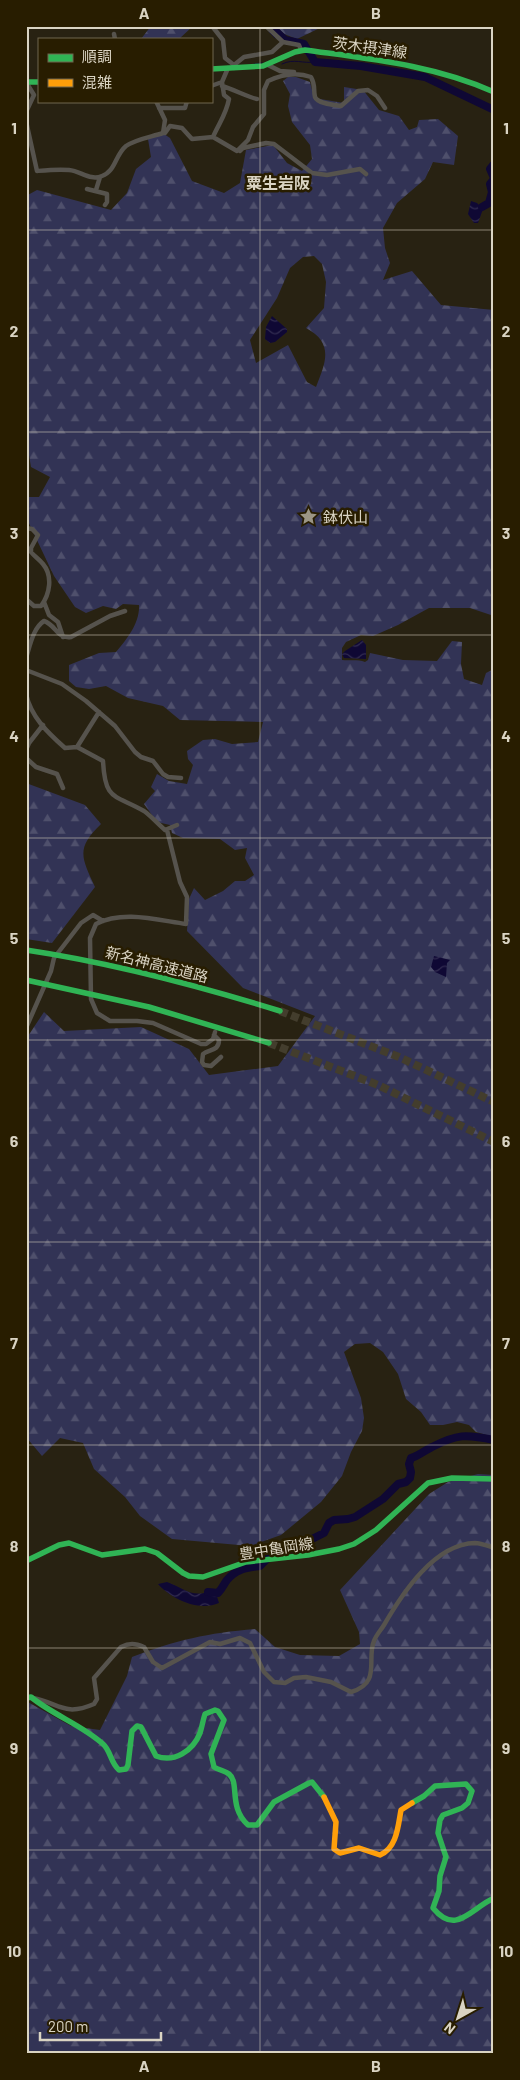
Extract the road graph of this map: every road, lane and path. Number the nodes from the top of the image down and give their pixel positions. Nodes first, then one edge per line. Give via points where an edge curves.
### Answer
1 (212, 26) edge
2 (266, 26) edge
3 (283, 42) junction
4 (306, 51) junction
5 (268, 65) junction
6 (234, 66) junction
7 (212, 69) edge
8 (295, 74) junction
9 (26, 82) edge
10 (222, 84) junction
11 (212, 86) edge
12 (494, 92) edge
13 (257, 99) dead end
14 (156, 102) edge
15 (186, 102) edge
16 (159, 108) junction
17 (385, 108) dead end
18 (26, 112) edge
19 (26, 121) edge
20 (163, 134) junction
21 (213, 137) junction
22 (236, 151) junction
23 (366, 174) dead end
24 (100, 177) junction
25 (87, 189) dead end
26 (96, 190) junction
27 (105, 204) dead end
28 (26, 528) edge
29 (26, 599) edge
30 (44, 602) junction
31 (125, 611) dead end
32 (63, 637) junction
33 (26, 658) edge
34 (26, 670) edge
35 (26, 694) edge
36 (99, 712) junction
37 (43, 725) junction
38 (77, 747) junction
39 (26, 750) edge
40 (26, 758) edge
41 (181, 778) dead end
42 (63, 788) dead end
43 (177, 825) dead end
44 (167, 830) junction
45 (103, 920) junction
46 (26, 950) edge
47 (26, 980) edge
48 (280, 1011) tunnel mouth
49 (26, 1028) edge
50 (269, 1043) tunnel mouth
51 (221, 1057) dead end
52 (494, 1479) edge
53 (494, 1548) edge
54 (26, 1562) edge
55 (29, 1697) edge
56 (494, 1898) edge

1 - 6 street via 223,40 226,58
2 - 3 street
3 - 4 street
3 - 6 street via 272,52 244,57
4 - 5 main road, 茨木摂津線 via 288,53
4 - 12 main road, 茨木摂津線 via 423,68
5 - 6 main road, 茨木摂津線
5 - 8 street via 280,72
6 - 7 main road, 茨木摂津線
6 - 10 street
8 - 17 street via 311,77 317,100 341,106 358,91 368,90
8 - 22 street via 268,81 264,90 264,114 253,127 248,140
9 - 18 street via 34,94
10 - 11 street
10 - 13 street
10 - 21 street via 224,95 229,99 227,113
14 - 16 street
15 - 16 street via 185,108
16 - 20 street via 165,120
19 - 24 street via 37,171 71,170 93,178
20 - 21 street via 170,126 182,128 192,139
20 - 24 street via 126,146 112,170
21 - 22 street
22 - 23 street via 274,144 312,172 328,174 360,169
24 - 26 street
25 - 26 street
26 - 27 street via 107,194
28 - 30 street via 38,535 31,552 44,565 50,585
29 - 30 street via 37,607
30 - 32 street via 50,615 58,622
31 - 32 street via 71,637
32 - 33 street via 48,622 42,623 31,641
34 - 36 street via 62,684
35 - 37 street via 31,711
36 - 38 street
36 - 41 street via 141,757 153,761 168,777
37 - 38 street via 46,732 65,748
37 - 39 street
38 - 44 street via 103,761 104,780 109,791 144,811
40 - 42 street via 36,767 57,774
43 - 44 street
44 - 45 street via 187,897 186,924 130,917
45 - 49 street via 89,916 54,958
45 - 51 street via 96,924 90,938 91,998 97,1013 110,1021 153,1023 200,1044 211,1042 214,1033 219,1045 203,1054 202,1062 211,1066
46 - 48 main road, 新名神高速道路 via 119,967
47 - 50 main road via 173,1012
52 - 54 main road, 豊中亀岡線 via 451,1478 428,1483 376,1529 352,1544 301,1558 246,1562 210,1577 184,1574 153,1550 138,1549 105,1556 74,1542
53 - 55 street via 475,1543 462,1545 422,1570 404,1592 373,1642 373,1667 365,1685 358,1690 351,1692 331,1682 306,1678 274,1682 264,1672 250,1643 240,1638 220,1644 210,1642 162,1668 153,1662 144,1647 126,1644 94,1678 97,1700 94,1704 73,1710 62,1709
55 - 56 main road via 105,1745 112,1764 119,1770 128,1765 132,1731 137,1726 156,1756 174,1759 180,1757 200,1733 205,1714 218,1711 224,1720 211,1758 214,1767 232,1778 240,1819 248,1825 258,1824 278,1798 312,1782 334,1816 336,1828 332,1842 340,1853 359,1848 380,1855 385,1853 394,1843 401,1810 405,1806 419,1800 435,1786 466,1784 472,1791 468,1802 462,1808 444,1814 440,1820 438,1833 446,1857 434,1908 442,1917 456,1921

